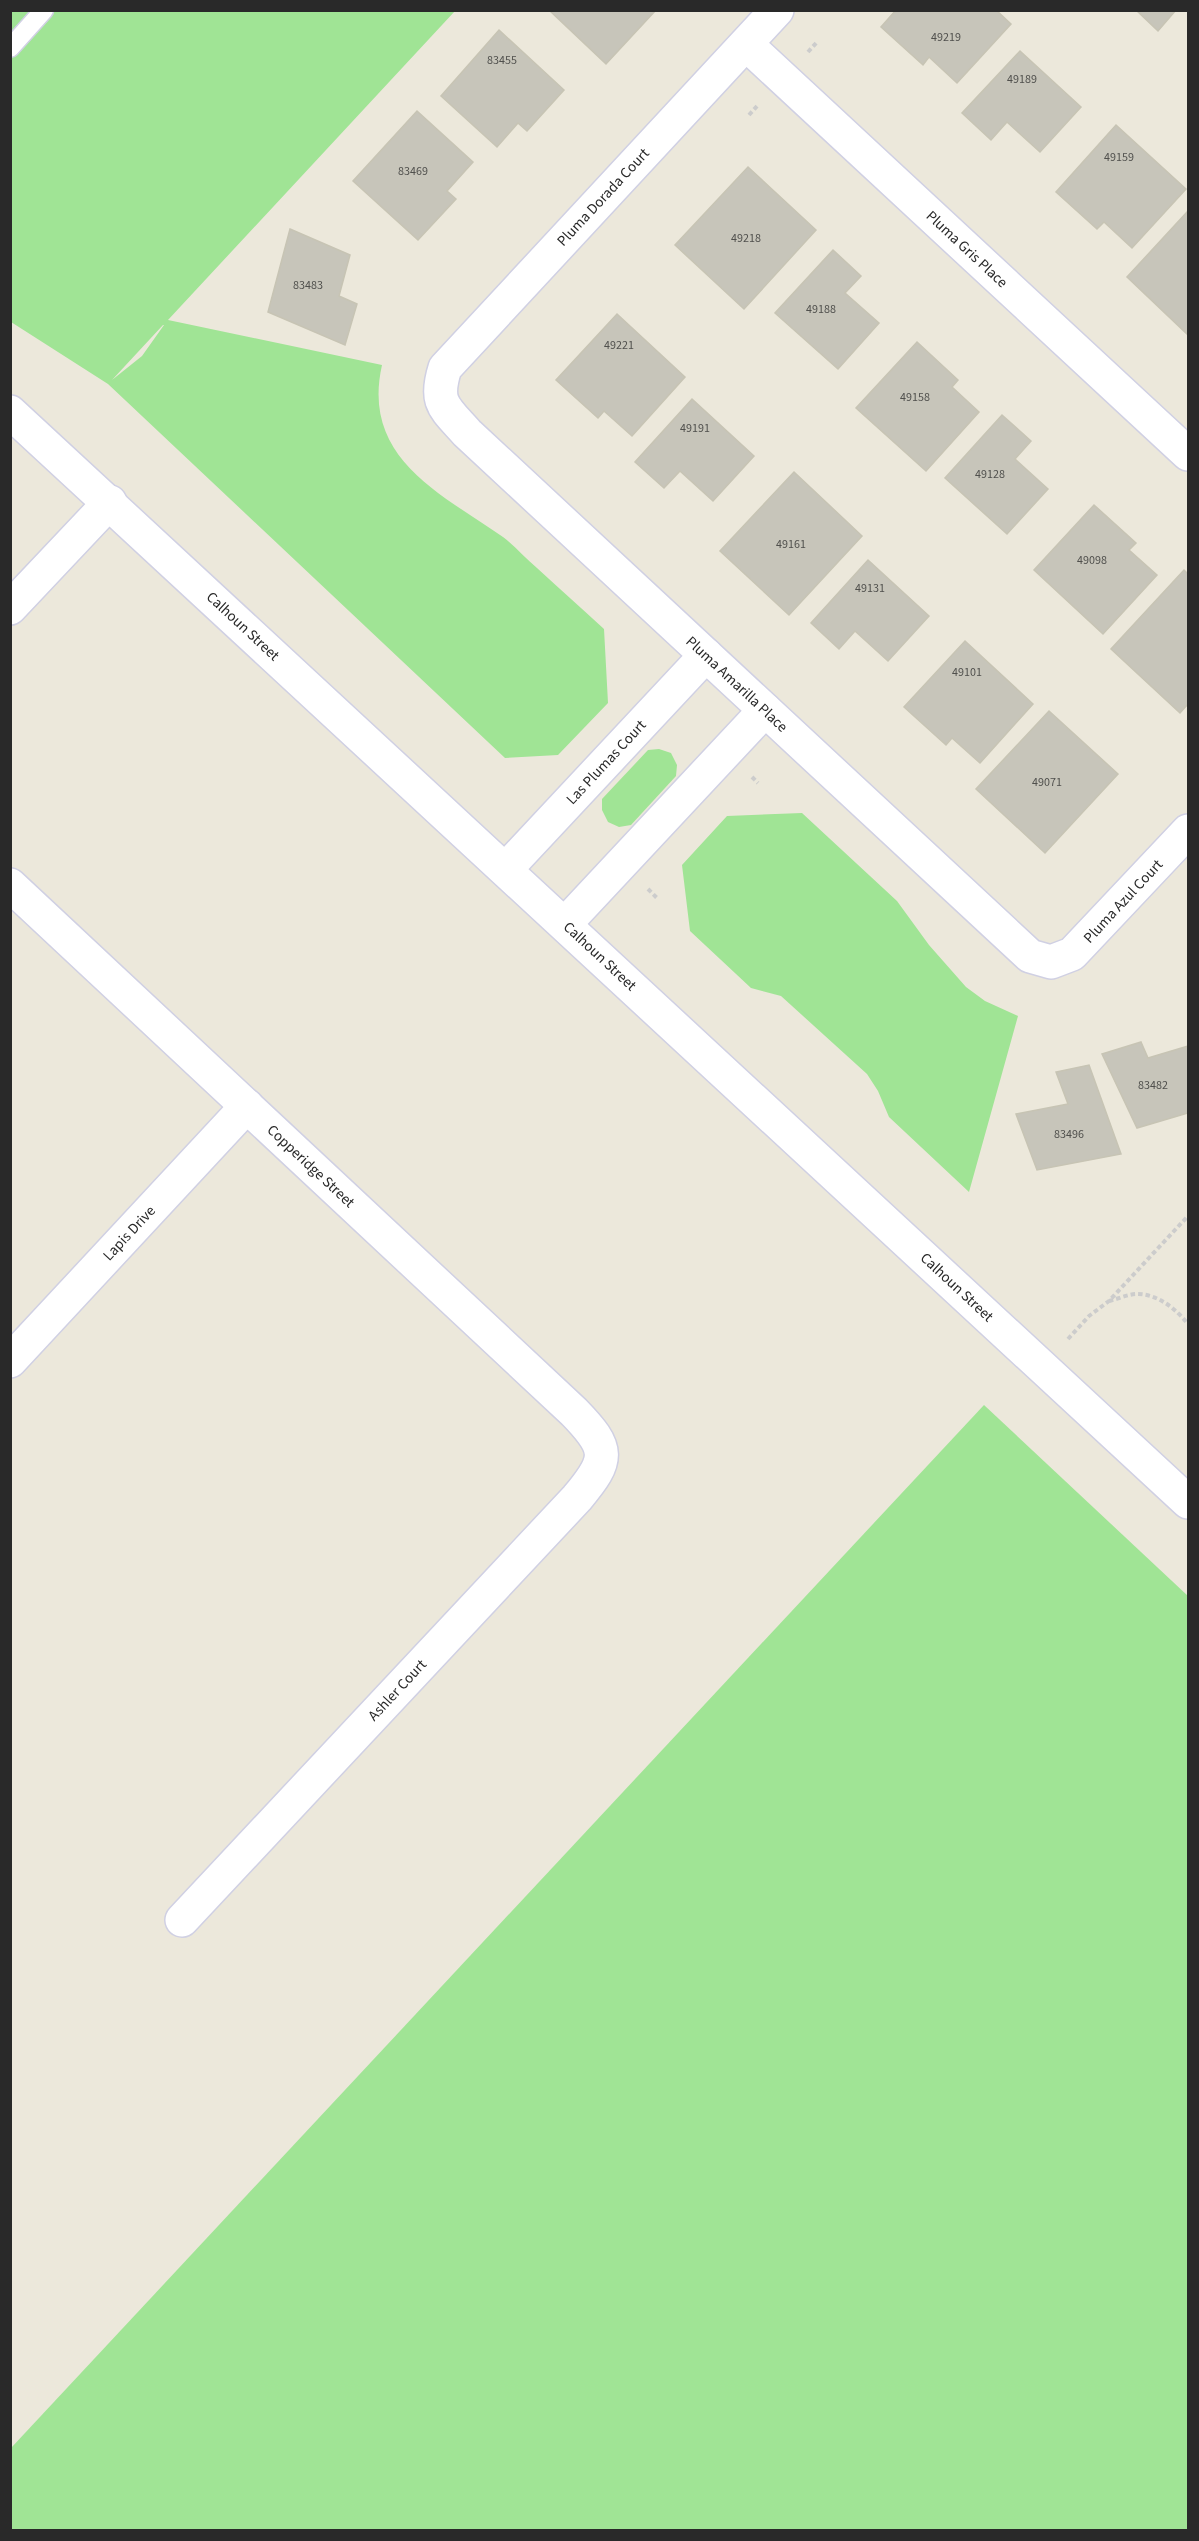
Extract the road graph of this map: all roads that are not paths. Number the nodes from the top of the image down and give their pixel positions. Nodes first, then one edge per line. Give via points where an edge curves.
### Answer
1 (44, 10) edge
2 (777, 10) edge
3 (746, 44) junction
4 (10, 48) edge
5 (438, 390) joint
6 (10, 412) edge
7 (1188, 454) edge
8 (110, 502) junction
9 (10, 608) edge
10 (706, 655) junction
11 (765, 710) junction
12 (1188, 831) edge
13 (506, 869) junction
14 (10, 885) edge
15 (565, 924) junction
16 (1051, 962) joint
17 (247, 1106) junction
18 (10, 1361) edge
19 (603, 1453) joint
20 (1188, 1502) edge
21 (182, 1920) dead end

1 - 4 lane
2 - 3 street, Pluma Dorada Court
3 - 5 street, Pluma Dorada Court via 464,346 445,368
3 - 7 street, Pluma Gris Place
5 - 10 street, Pluma Amarilla Place via 447,410 467,433
6 - 8 street, Calhoun Street
8 - 9 street
8 - 13 street, Calhoun Street
10 - 11 street, Pluma Amarilla Place
10 - 13 street, Las Plumas Court
11 - 15 street
11 - 16 street, Pluma Amarilla Place via 1007,936 1030,956
12 - 16 street, Pluma Azul Court via 1072,954
13 - 15 street, Calhoun Street
14 - 17 street, Copperidge Street
15 - 20 street, Calhoun Street
17 - 18 street, Lapis Drive
17 - 19 street, Copperidge Street via 574,1412 595,1434
19 - 21 street, Ashler Court via 596,1475 577,1498

